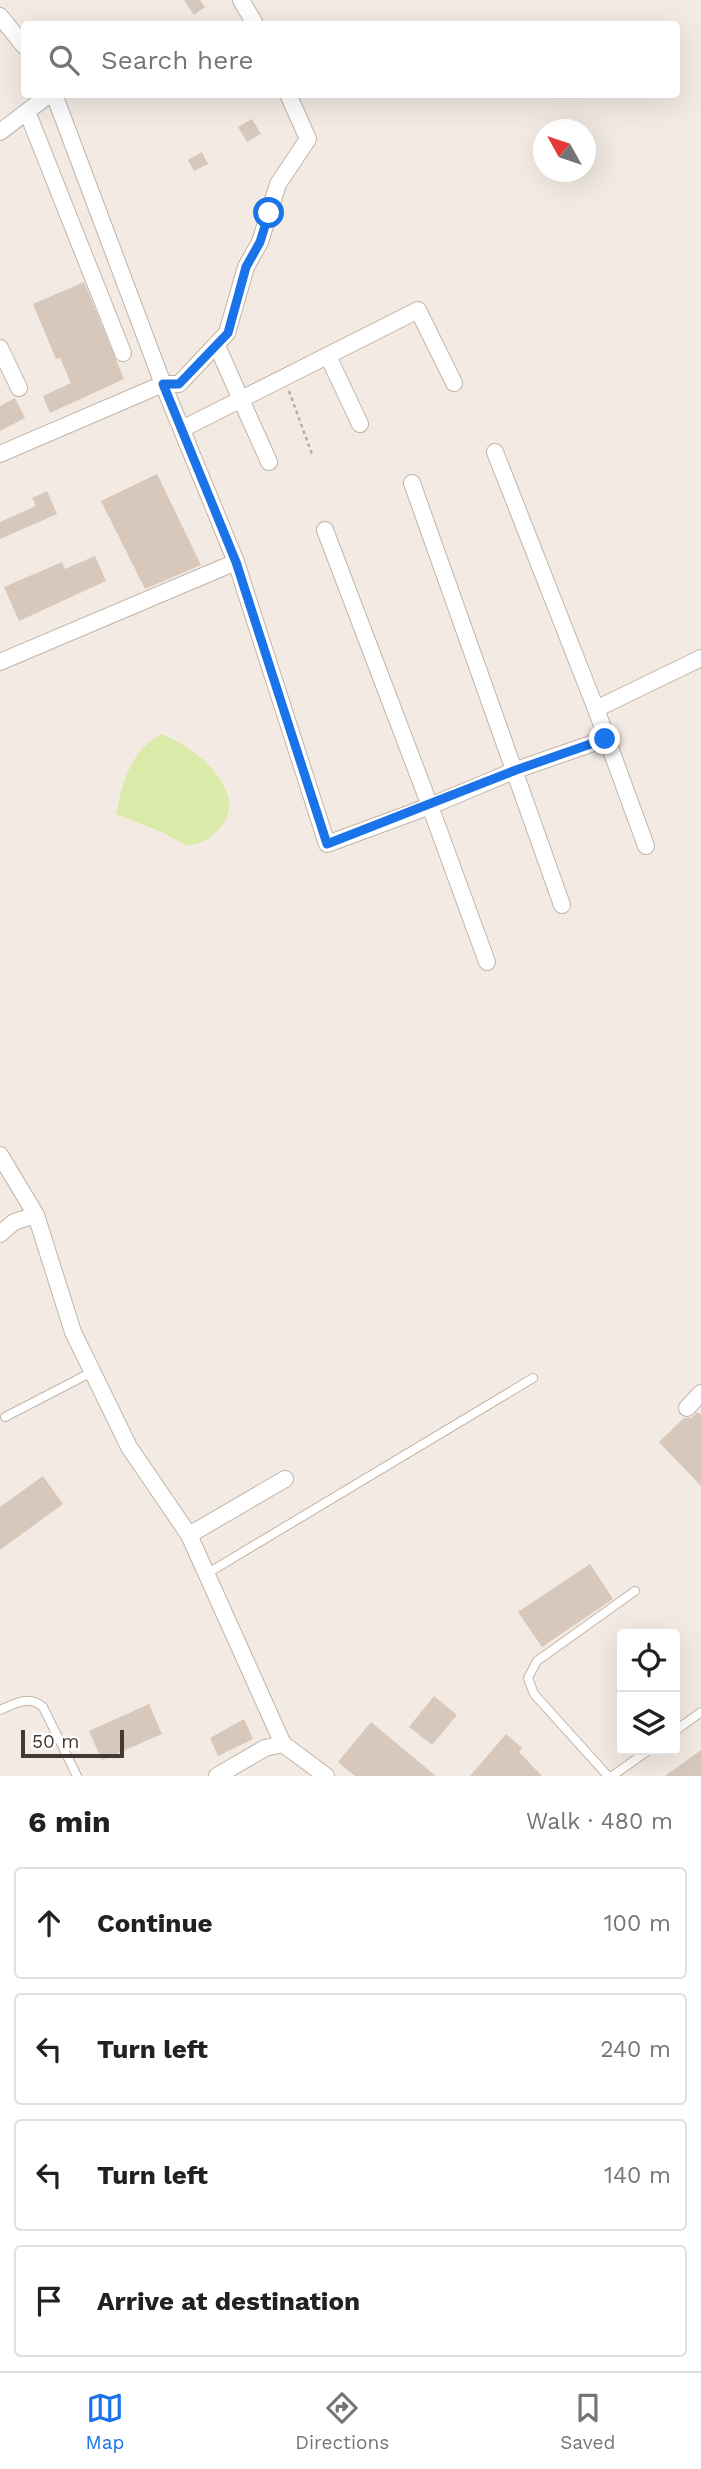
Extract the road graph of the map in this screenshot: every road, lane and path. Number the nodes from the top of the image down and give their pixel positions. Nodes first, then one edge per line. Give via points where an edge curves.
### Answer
1 (241, 0) edge
2 (0, 16) edge
3 (253, 21) edge
4 (21, 42) edge
5 (47, 98) edge
6 (54, 98) edge
7 (290, 98) edge
8 (27, 114) junction
9 (0, 132) edge
10 (217, 346) junction
11 (0, 348) edge
12 (123, 353) dead end
13 (328, 356) junction
14 (284, 377) junction
15 (454, 383) dead end
16 (163, 384) junction
17 (19, 388) dead end
18 (239, 401) junction
19 (360, 424) dead end
20 (184, 428) junction
21 (495, 452) dead end
22 (0, 454) edge
23 (313, 457) dead end
24 (269, 462) dead end
25 (412, 483) dead end
26 (325, 530) dead end
27 (236, 562) junction
28 (701, 658) edge
29 (0, 662) edge
30 (596, 709) junction
31 (605, 739) junction
32 (516, 770) junction
33 (430, 806) junction
34 (646, 846) dead end
35 (562, 905) dead end
36 (487, 962) dead end
37 (0, 1155) edge
38 (36, 1215) junction
39 (0, 1234) edge
40 (92, 1373) junction
41 (533, 1378) dead end
42 (701, 1393) edge
43 (687, 1408) dead end
44 (5, 1417) dead end
45 (285, 1479) dead end
46 (189, 1535) junction
47 (208, 1573) junction
48 (635, 1591) dead end
49 (0, 1710) edge
50 (701, 1712) edge
51 (680, 1727) edge
52 (284, 1744) junction
53 (642, 1755) edge
54 (77, 1776) edge
55 (217, 1776) edge
56 (326, 1776) edge
57 (610, 1776) edge

1 - 3 street
2 - 4 street
5 - 8 street
6 - 16 street
7 - 10 street via 308,139 278,184 260,242 246,267 228,333
8 - 9 street
8 - 12 street
10 - 16 street via 179,384
10 - 18 street
11 - 17 street
13 - 14 street
13 - 15 street via 418,310
13 - 19 street
14 - 18 street
14 - 23 path
16 - 20 street
16 - 22 street
18 - 20 street
18 - 24 street
20 - 27 street
21 - 30 street
25 - 32 street
26 - 33 street
27 - 29 street
27 - 33 street via 327,844
28 - 30 street
30 - 31 street
31 - 32 street
31 - 34 street
32 - 33 street
32 - 35 street
33 - 36 street
37 - 38 street
38 - 39 street via 14,1222
38 - 40 street via 73,1332
40 - 44 lane
40 - 46 street via 129,1447
41 - 47 lane
42 - 43 street
45 - 46 street
46 - 47 street
47 - 52 street
48 - 57 lane via 537,1661 528,1678 534,1694
49 - 54 lane via 36,1700
50 - 51 lane
52 - 55 street via 265,1748
52 - 56 street
53 - 57 lane

